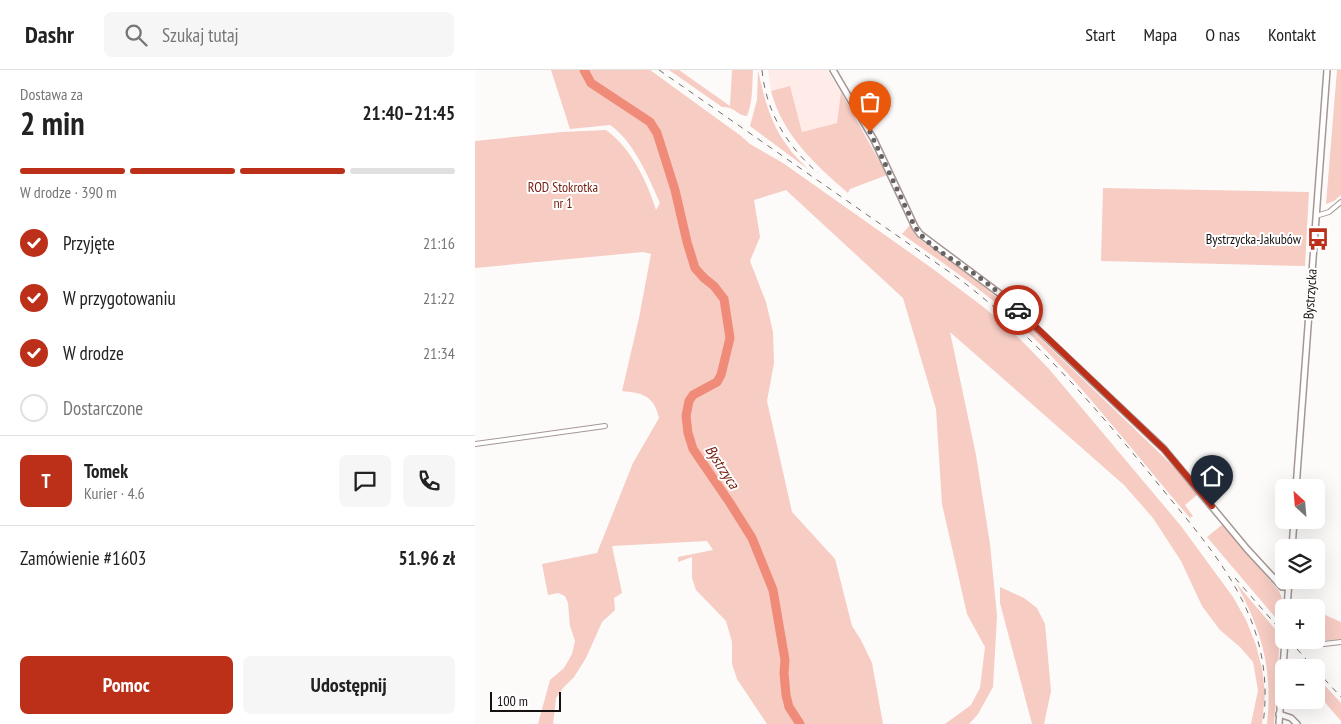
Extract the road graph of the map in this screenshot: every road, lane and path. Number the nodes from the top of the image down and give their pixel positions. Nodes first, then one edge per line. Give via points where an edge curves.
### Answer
1 (833, 70) edge
2 (1327, 70) edge
3 (1341, 202) edge
4 (1316, 216) junction
5 (605, 426) dead end
6 (475, 444) edge
7 (1297, 479) edge
8 (1275, 579) edge
9 (1341, 642) edge
10 (1325, 644) edge
11 (1284, 649) edge
12 (1279, 714) junction
13 (1279, 724) edge
14 (1297, 724) edge

1 - 8 street via 874,140 920,234 999,293 1157,442
2 - 4 street, Bystrzycka
3 - 4 street via 1329,212
4 - 7 street, Bystrzycka
5 - 6 street
9 - 10 street
11 - 12 street
12 - 13 street
12 - 14 street

